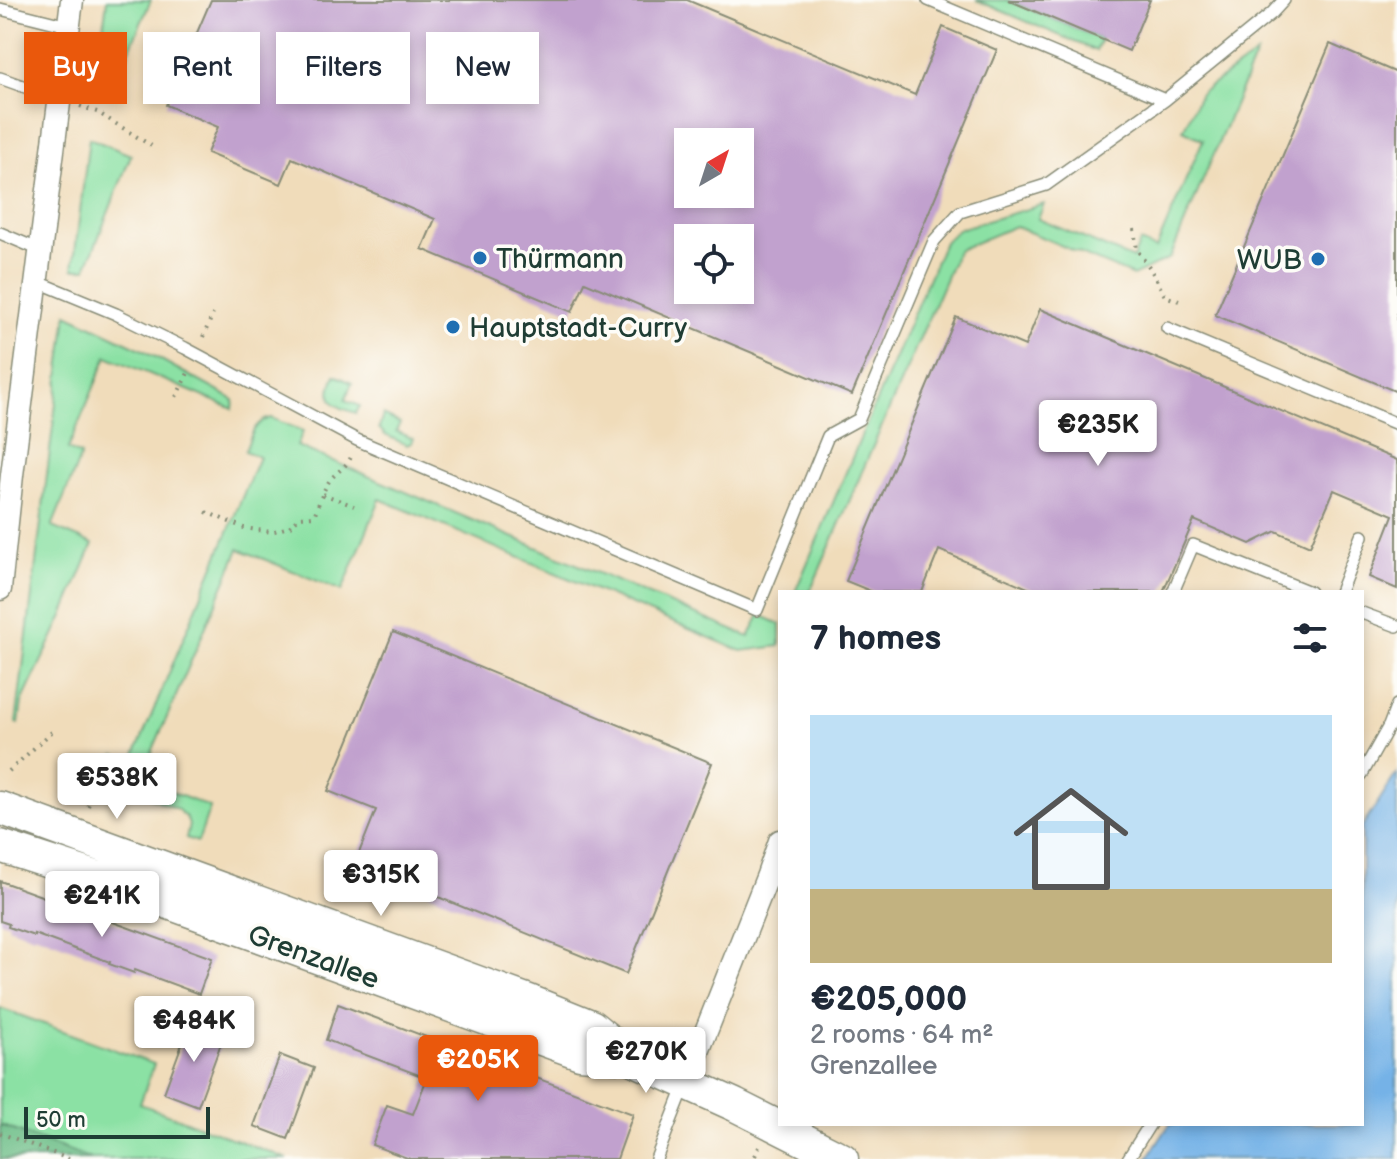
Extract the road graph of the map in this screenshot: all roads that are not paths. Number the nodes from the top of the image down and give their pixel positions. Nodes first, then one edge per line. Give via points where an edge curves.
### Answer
1 (72, 0) edge
2 (928, 0) edge
3 (1284, 0) edge
4 (0, 9) edge
5 (68, 26) junction
6 (67, 32) edge
7 (0, 78) edge
8 (24, 87) edge
9 (1165, 100) junction
10 (58, 104) edge
11 (0, 233) edge
12 (40, 250) junction
13 (36, 281) junction
14 (1167, 328) dead end
15 (1397, 424) edge
16 (3, 535) edge
17 (1362, 536) dead end
18 (0, 589) edge
19 (1174, 590) edge
20 (1305, 590) edge
21 (1341, 590) edge
22 (1364, 614) edge
23 (1397, 626) edge
24 (1397, 705) edge
25 (1364, 770) edge
26 (0, 808) edge
27 (0, 846) edge
28 (778, 847) edge
29 (629, 1057) junction
30 (686, 1082) junction
31 (1149, 1126) edge
32 (656, 1159) edge
33 (842, 1159) edge
34 (1128, 1159) edge

1 - 5 street
2 - 9 lane
3 - 9 lane
4 - 5 lane
5 - 6 street
7 - 8 lane
9 - 13 lane via 1046,185 960,212 934,241 859,419 828,436 757,610 357,440 185,348
10 - 12 street
11 - 12 lane
12 - 13 street
13 - 16 street
14 - 15 lane
16 - 18 street
17 - 21 lane
19 - 20 lane via 1193,545
22 - 23 lane
24 - 25 lane
26 - 29 main road, Grenzallee via 529,1001 591,1026
27 - 29 main road, Grenzallee via 580,1053
28 - 30 street
29 - 30 main road, Grenzallee
30 - 32 lane
30 - 33 main road, Grenzallee
31 - 34 lane

